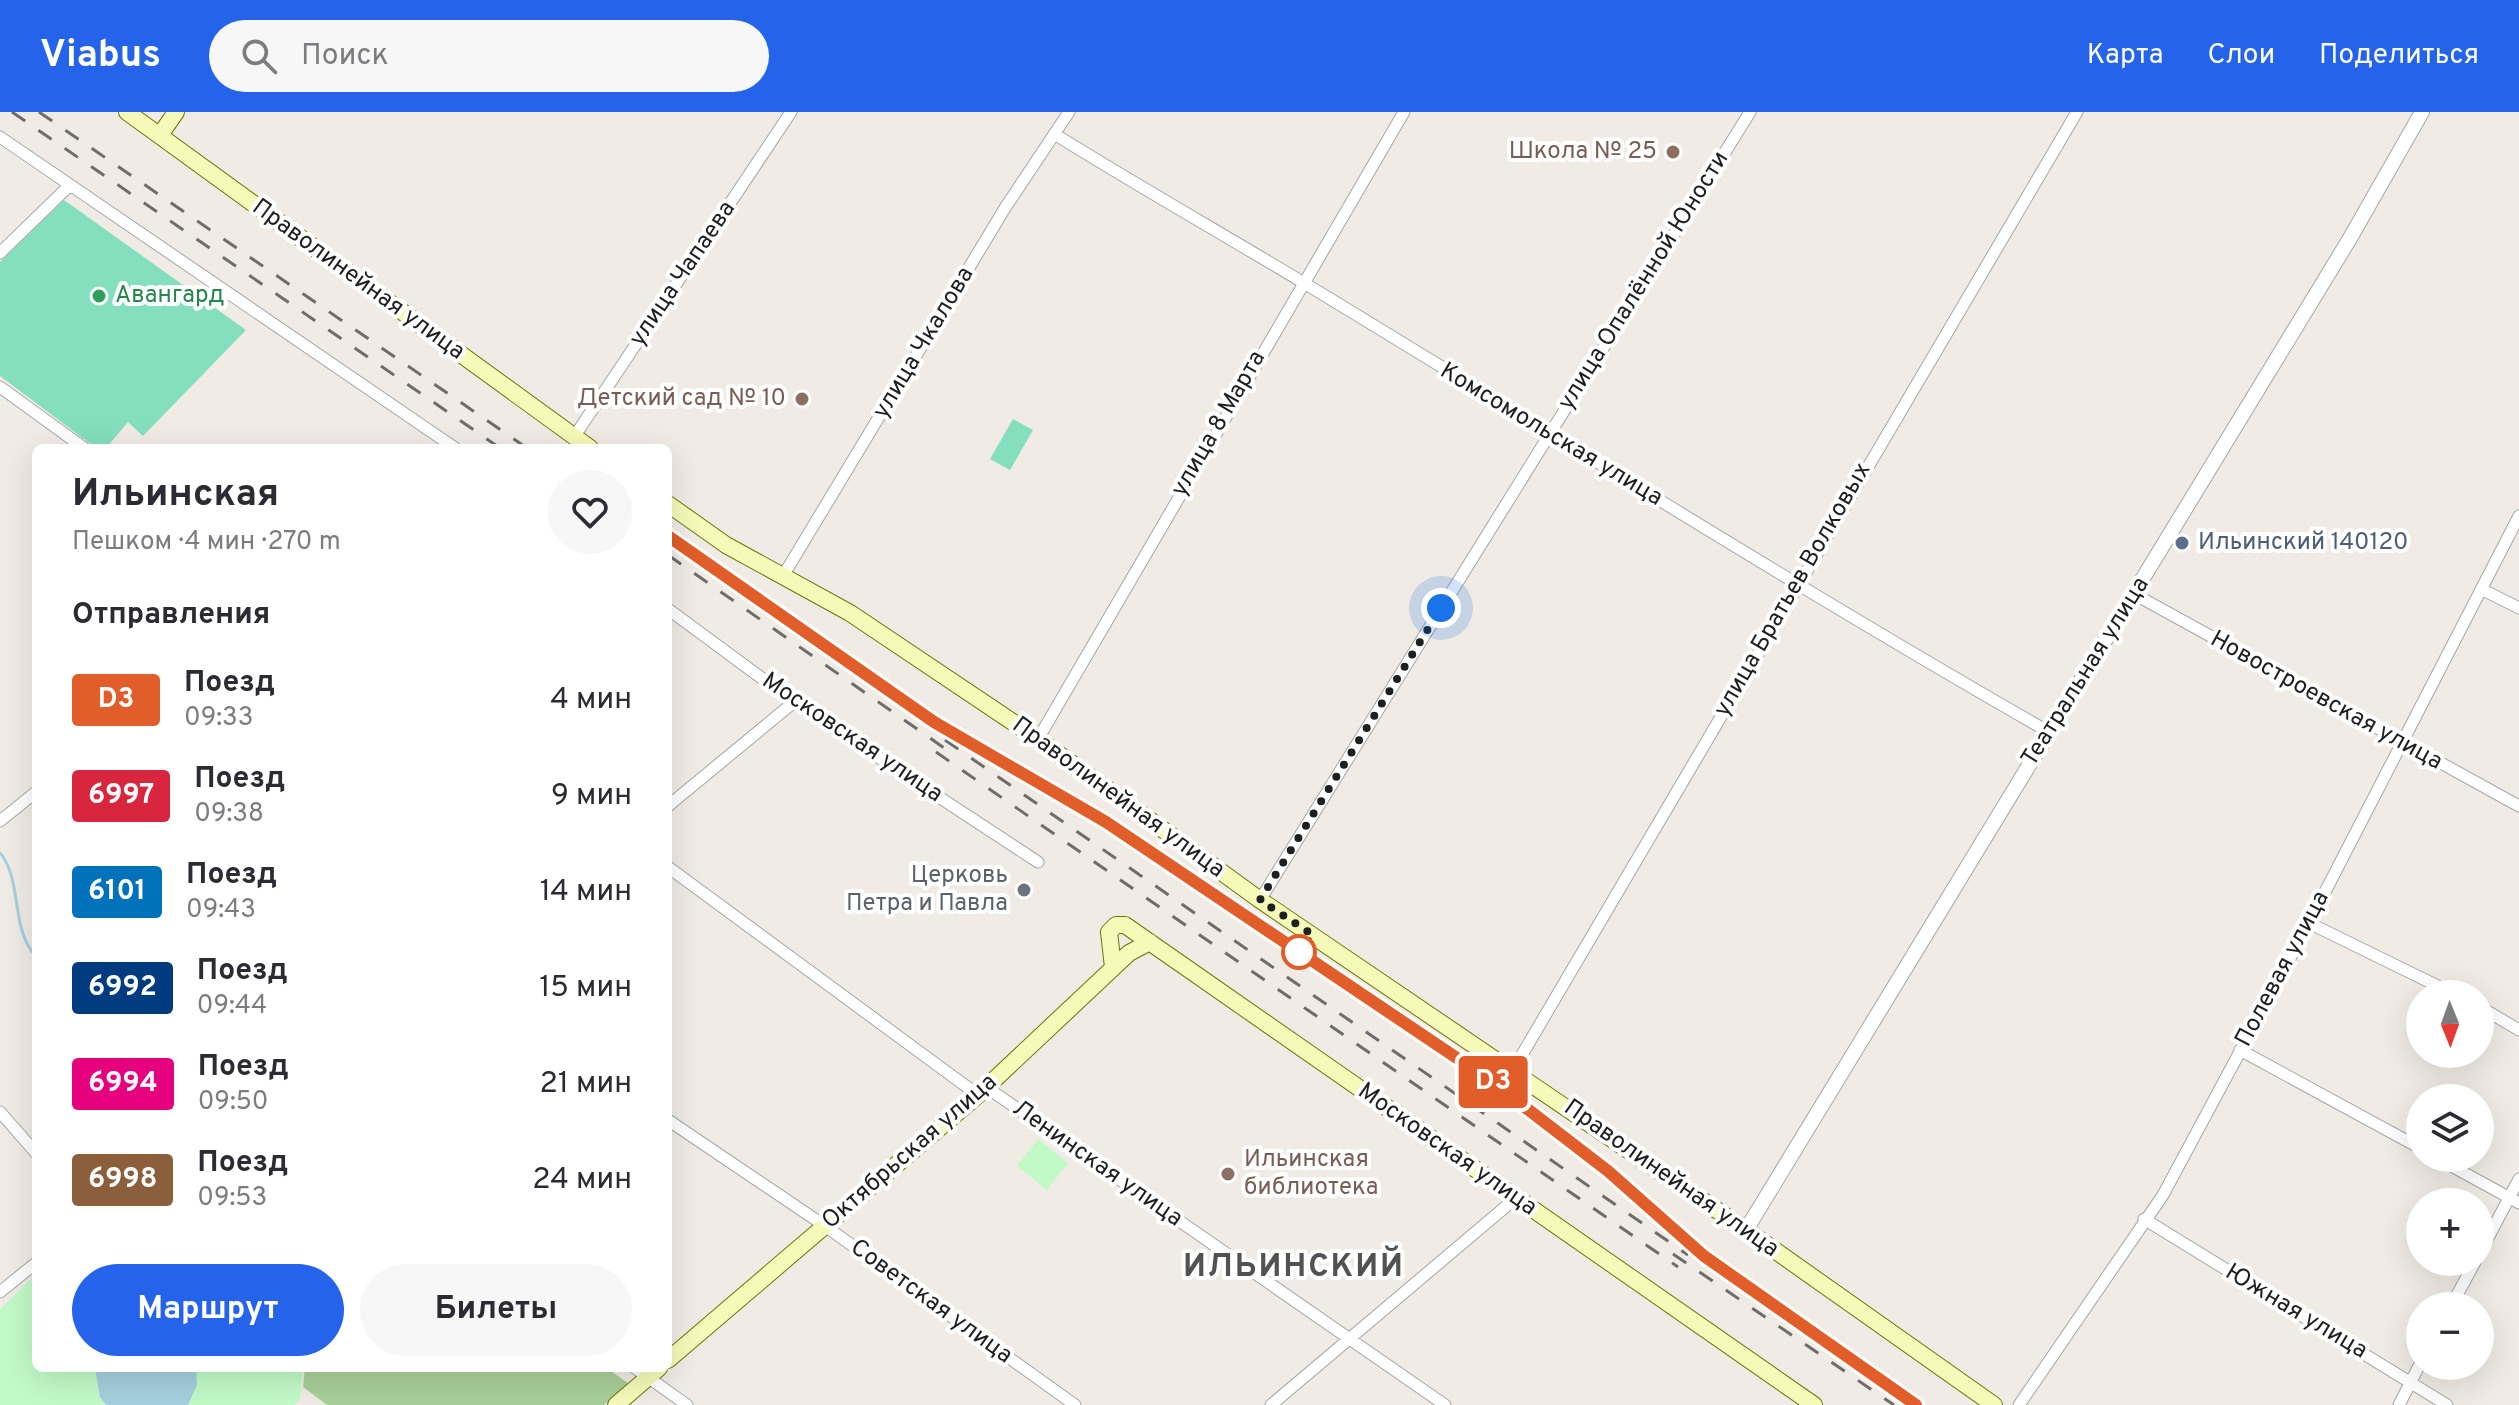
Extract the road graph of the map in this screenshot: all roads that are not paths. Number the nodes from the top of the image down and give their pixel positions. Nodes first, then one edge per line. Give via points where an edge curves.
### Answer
1 (127, 112) edge
2 (176, 112) edge
3 (791, 112) edge
4 (1069, 112) edge
5 (1404, 112) edge
6 (1750, 112) edge
7 (2077, 112) edge
8 (2422, 112) edge
9 (160, 135) junction
10 (1056, 135) junction
11 (0, 137) edge
12 (70, 185) junction
13 (0, 253) edge
14 (1302, 282) junction
15 (0, 387) edge
16 (1549, 433) junction
17 (574, 437) junction
18 (78, 444) edge
19 (445, 444) edge
20 (584, 444) edge
21 (672, 507) edge
22 (2519, 516) edge
23 (783, 576) junction
24 (1797, 584) junction
25 (2481, 589) junction
26 (2134, 594) junction
27 (2519, 608) edge
28 (672, 612) edge
29 (794, 702) junction
30 (2049, 732) junction
31 (1038, 739) junction
32 (2400, 743) junction
33 (32, 798) edge
34 (672, 803) edge
35 (2519, 806) edge
36 (0, 821) edge
37 (1038, 862) dead end
38 (672, 870) edge
39 (1260, 900) junction
40 (2309, 923) junction
41 (1150, 942) junction
42 (1113, 967) junction
43 (2425, 980) edge
44 (2494, 1015) edge
45 (2519, 1030) edge
46 (2240, 1050) junction
47 (1513, 1070) junction
48 (982, 1091) junction
49 (0, 1112) edge
50 (672, 1123) edge
51 (2406, 1140) edge
52 (32, 1148) edge
53 (2463, 1172) edge
54 (2519, 1179) edge
55 (1516, 1198) junction
56 (2514, 1200) edge
57 (2144, 1219) junction
58 (825, 1226) junction
59 (1746, 1230) junction
60 (2494, 1231) edge
61 (32, 1266) edge
62 (0, 1292) edge
63 (1348, 1339) junction
64 (672, 1357) edge
65 (646, 1372) edge
66 (648, 1372) edge
67 (2410, 1382) junction
68 (616, 1405) edge
69 (687, 1405) edge
70 (1075, 1405) edge
71 (1271, 1405) edge
72 (1445, 1405) edge
73 (1814, 1405) edge
74 (1994, 1405) edge
75 (2019, 1405) edge
76 (2399, 1405) edge
77 (2447, 1405) edge

1 - 9 main road, Праволинейная улица
2 - 9 main road
3 - 17 street, улица Чапаева
4 - 10 street, улица Чкалова
5 - 14 street, улица 8 Марта
6 - 16 street, улица Опалённой Юности
7 - 24 street, улица Братьев Волковых
8 - 26 street, Театральная улица
9 - 17 main road, Праволинейная улица
10 - 14 street, Комсомольская улица
10 - 23 street, улица Чкалова via 1005,208
11 - 12 street
12 - 13 street
12 - 19 street
14 - 16 street, Комсомольская улица
14 - 31 street, улица 8 Марта
15 - 18 street
16 - 24 street, Комсомольская улица
16 - 39 street, улица Опалённой Юности
17 - 20 main road, Праволинейная улица
21 - 23 main road, Праволинейная улица
22 - 25 street, Полевая улица
23 - 31 main road, Праволинейная улица via 850,613
24 - 30 street, Комсомольская улица
24 - 47 street, улица Братьев Волковых
25 - 27 street
25 - 32 street, Полевая улица
26 - 30 street, Театральная улица
26 - 32 street, Новостроевская улица
28 - 29 street, Московская улица
29 - 34 street
29 - 37 street, Московская улица
30 - 59 street, Театральная улица
31 - 39 main road, Праволинейная улица
32 - 35 street, Новостроевская улица
32 - 40 street, Полевая улица
33 - 36 street
38 - 48 street, Ленинская улица
39 - 47 main road, Праволинейная улица
40 - 43 street
40 - 46 street, Полевая улица
41 - 42 main road, Октябрьская улица
41 - 42 main road, Московская улица via 1125,925 1112,928
41 - 55 main road, Московская улица
42 - 48 main road, Октябрьская улица
44 - 45 street
46 - 51 street
46 - 57 street, Полевая улица via 2163,1195
47 - 59 main road, Праволинейная улица
48 - 58 main road, Октябрьская улица
48 - 63 street, Ленинская улица
49 - 52 street
50 - 58 street, Советская улица
53 - 56 street
54 - 56 street
55 - 63 street
55 - 73 main road, Московская улица
56 - 60 street
57 - 67 street, Южная улица
57 - 75 street, Полевая улица
58 - 64 main road, Октябрьская улица
58 - 70 street, Советская улица
59 - 74 main road, Праволинейная улица
61 - 62 street
63 - 71 street
63 - 72 street, Ленинская улица
65 - 68 main road
66 - 69 street
67 - 76 street
67 - 77 street, Южная улица

